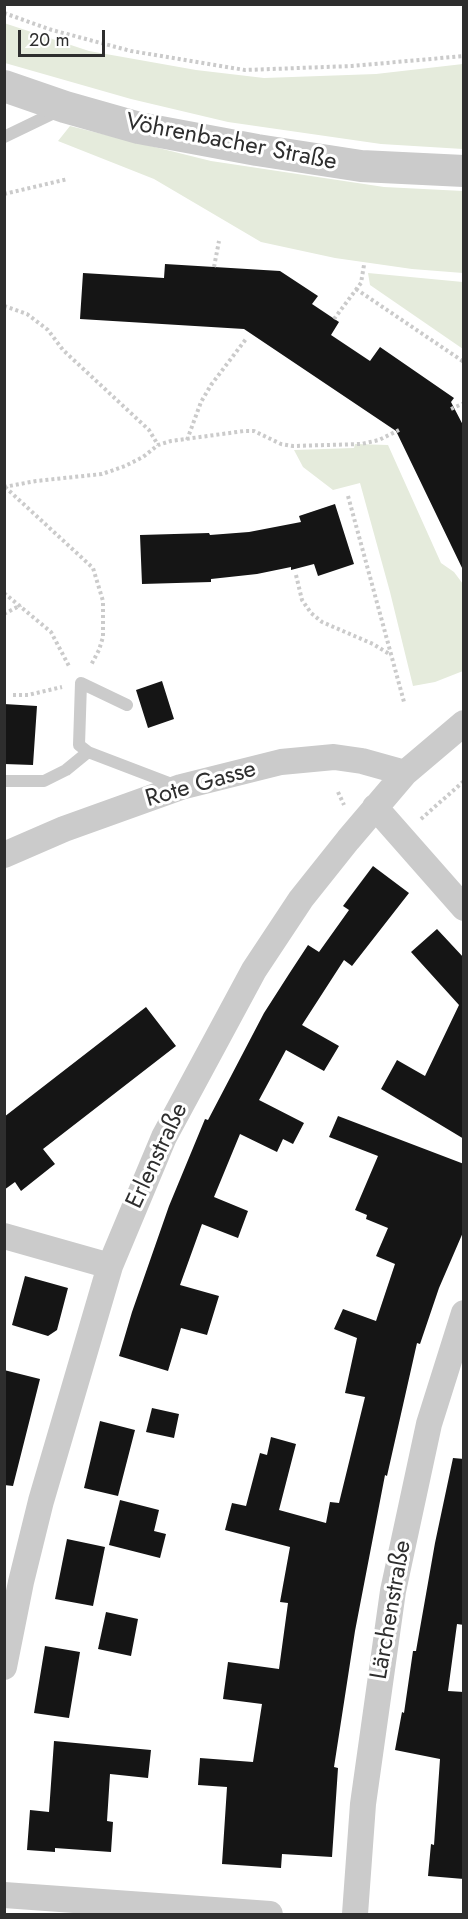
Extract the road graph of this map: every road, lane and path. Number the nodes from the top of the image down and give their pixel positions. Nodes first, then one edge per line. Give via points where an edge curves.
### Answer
1 (4, 13) edge
2 (464, 56) edge
3 (4, 86) edge
4 (65, 107) junction
5 (4, 137) edge
6 (464, 171) edge
7 (68, 178) dead end
8 (4, 194) edge
9 (219, 241) dead end
10 (364, 265) dead end
11 (214, 267) dead end
12 (356, 289) junction
13 (4, 306) edge
14 (334, 319) dead end
15 (246, 339) dead end
16 (464, 362) edge
17 (464, 403) edge
18 (451, 409) dead end
19 (399, 430) dead end
20 (188, 440) junction
21 (158, 445) junction
22 (5, 487) edge
23 (348, 496) dead end
24 (296, 575) dead end
25 (4, 592) edge
26 (21, 605) junction
27 (4, 614) edge
28 (392, 656) junction
29 (81, 683) junction
30 (13, 695) dead end
31 (404, 702) dead end
32 (127, 705) dead end
33 (464, 723) edge
34 (88, 752) junction
35 (405, 773) junction
36 (4, 782) edge
37 (464, 782) edge
38 (181, 787) junction
39 (375, 807) junction
40 (420, 828) dead end
41 (4, 855) edge
42 (464, 908) edge
43 (4, 1236) edge
44 (110, 1266) junction
45 (464, 1313) edge
46 (13, 1581) edge
47 (4, 1667) edge
48 (4, 1895) edge
49 (270, 1914) edge
50 (355, 1914) edge

1 - 2 path via 131,51 245,70
3 - 4 street, Vöhrenbacher Straße
4 - 5 lane
4 - 6 street, Vöhrenbacher Straße via 139,128 257,150 360,166
7 - 8 path
9 - 11 path
10 - 12 path
12 - 14 path
12 - 16 path
13 - 21 path via 27,314 48,330 63,350 149,430
15 - 20 path via 201,402
17 - 18 path
19 - 20 path via 361,444 293,446 254,431
20 - 21 path
21 - 22 path via 143,457 102,474
22 - 29 path via 96,574 103,601 103,637
23 - 28 path
24 - 28 path via 302,600 311,613
25 - 26 path
26 - 27 path
26 - 29 path via 51,632
28 - 31 path
29 - 30 path
29 - 32 lane
29 - 34 lane via 79,745
33 - 35 street, Erlenstraße
34 - 36 lane via 44,781
34 - 38 lane
35 - 38 street, Rote Gasse via 334,757 280,762
35 - 39 street, Erlenstraße
37 - 40 path via 422,817
38 - 41 street, Rote Gasse
39 - 42 street
39 - 44 street, Erlenstraße via 301,899 254,970 164,1137
43 - 44 street
44 - 46 street, Erlenstraße via 41,1501
45 - 50 street, Lärchenstraße via 429,1424 393,1591 363,1804
46 - 47 street, Erlenstraße
48 - 49 street

